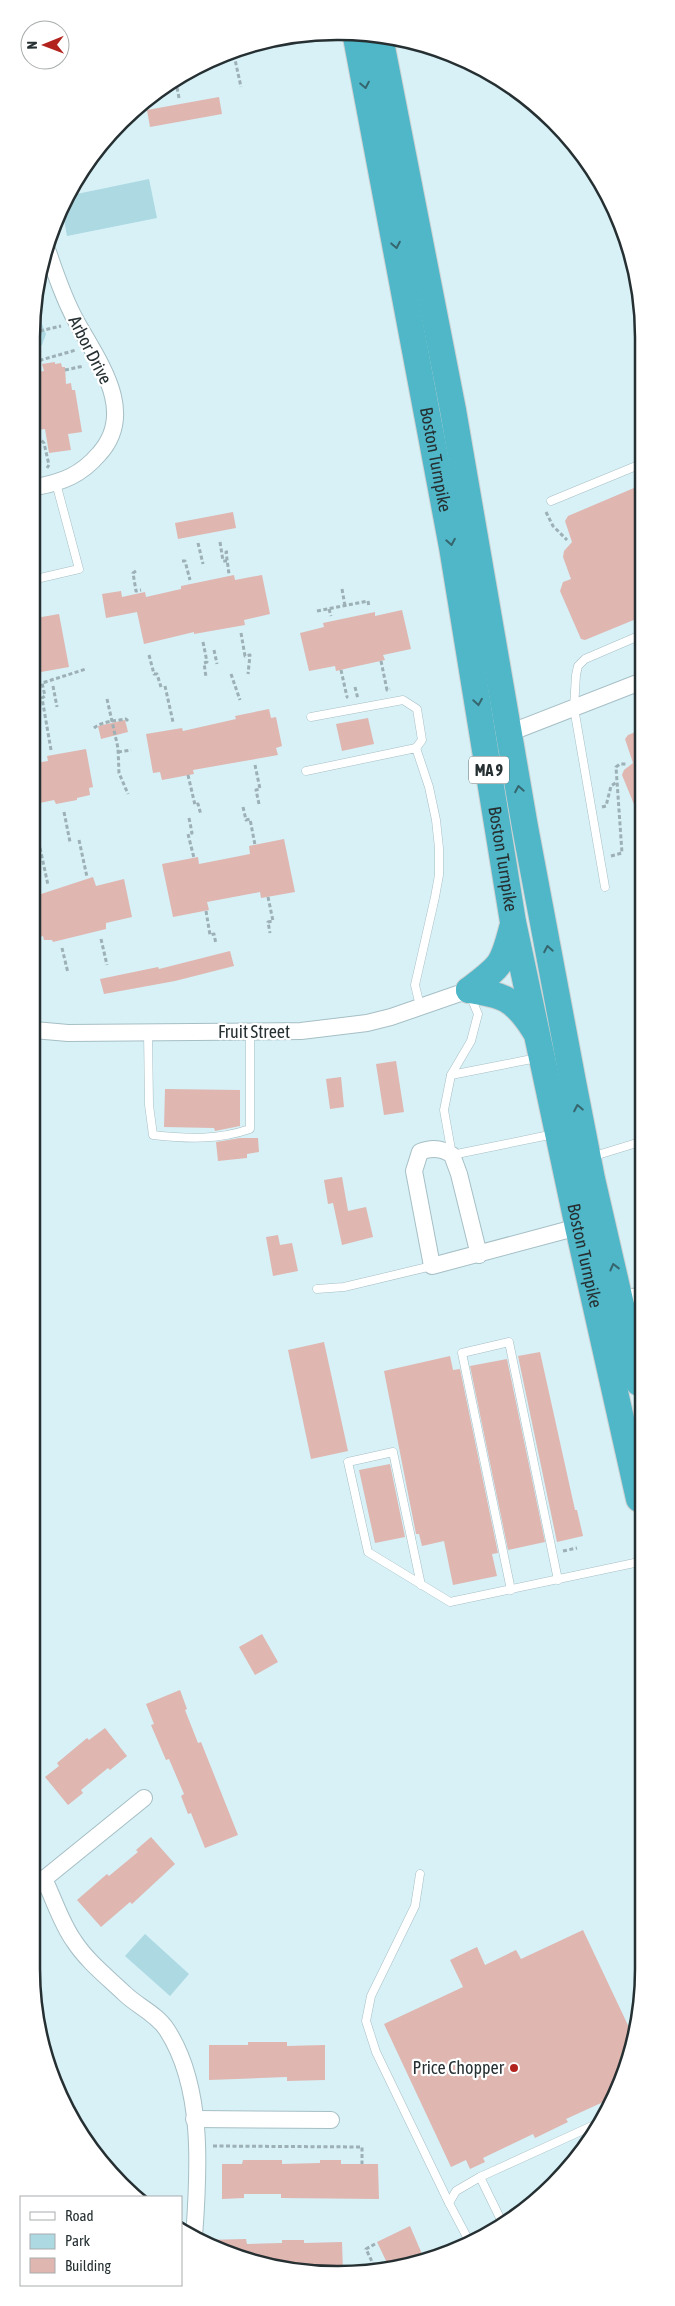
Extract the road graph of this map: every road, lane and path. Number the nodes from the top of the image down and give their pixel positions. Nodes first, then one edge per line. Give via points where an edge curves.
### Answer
1 (357, 41) edge
2 (381, 44) edge
3 (235, 59) edge
4 (177, 87) edge
5 (241, 87) dead end
6 (179, 98) dead end
7 (50, 260) edge
8 (63, 325) dead end
9 (40, 331) dead end
10 (78, 350) dead end
11 (40, 362) edge
12 (86, 366) dead end
13 (65, 370) dead end
14 (40, 440) edge
15 (635, 466) edge
16 (40, 479) edge
17 (40, 480) edge
18 (56, 483) junction
19 (551, 501) joint
20 (567, 540) dead end
21 (220, 542) dead end
22 (198, 543) dead end
23 (228, 552) dead end
24 (182, 561) dead end
25 (227, 561) junction
26 (203, 564) dead end
27 (136, 571) dead end
28 (229, 574) dead end
29 (40, 578) edge
30 (190, 580) dead end
31 (342, 589) dead end
32 (142, 590) dead end
33 (345, 606) junction
34 (369, 608) dead end
35 (330, 609) junction
36 (317, 611) dead end
37 (331, 616) dead end
38 (241, 633) dead end
39 (635, 637) edge
40 (203, 642) dead end
41 (214, 650) dead end
42 (149, 655) dead end
43 (381, 661) dead end
44 (217, 664) dead end
45 (86, 669) dead end
46 (341, 670) dead end
47 (231, 674) dead end
48 (248, 674) dead end
49 (206, 677) dead end
50 (635, 684) edge
51 (53, 686) dead end
52 (107, 699) dead end
53 (240, 700) dead end
54 (393, 702) junction
55 (57, 707) dead end
56 (574, 708) junction
57 (345, 710) junction
58 (311, 717) dead end
59 (128, 721) dead end
60 (112, 722) junction
61 (174, 722) dead end
62 (94, 728) dead end
63 (509, 734) junction
64 (416, 748) junction
65 (51, 750) dead end
66 (131, 750) dead end
67 (118, 752) junction
68 (627, 764) dead end
69 (255, 765) dead end
70 (306, 771) dead end
71 (188, 775) dead end
72 (617, 782) junction
73 (128, 794) dead end
74 (258, 804) dead end
75 (243, 807) dead end
76 (592, 810) junction
77 (64, 812) dead end
78 (201, 815) dead end
79 (189, 818) dead end
80 (79, 840) dead end
81 (70, 842) dead end
82 (255, 844) dead end
83 (40, 848) dead end
84 (194, 858) dead end
85 (600, 858) junction
86 (87, 877) dead end
87 (48, 885) dead end
88 (605, 887) dead end
89 (268, 897) dead end
90 (206, 910) dead end
91 (513, 922) junction
92 (270, 933) dead end
93 (101, 940) dead end
94 (216, 944) dead end
95 (62, 948) dead end
96 (107, 965) dead end
97 (68, 973) dead end
98 (469, 990) junction
99 (420, 1006) junction
100 (40, 1031) edge
101 (148, 1032) junction
102 (250, 1032) junction
103 (539, 1046) junction
104 (451, 1075) junction
105 (558, 1133) junction
106 (635, 1144) edge
107 (452, 1155) junction
108 (588, 1158) junction
109 (578, 1227) junction
110 (479, 1255) junction
111 (432, 1266) junction
112 (317, 1290) dead end
113 (630, 1298) edge
114 (635, 1345) edge
115 (635, 1481) edge
116 (635, 1563) edge
117 (558, 1580) junction
118 (421, 1585) junction
119 (511, 1590) junction
120 (144, 1798) dead end
121 (420, 1874) dead end
122 (194, 2119) junction
123 (331, 2120) dead end
124 (589, 2127) edge
125 (212, 2146) dead end
126 (362, 2164) dead end
127 (480, 2177) junction
128 (449, 2204) junction
129 (500, 2218) edge
130 (194, 2229) edge
131 (466, 2236) edge
132 (375, 2244) dead end
133 (373, 2263) edge

1 -> 91 highway, Boston Turnpike / MA 9 via 452,547
2 - 63 highway, Boston Turnpike / MA 9 via 453,410
3 - 5 path
4 - 6 path
7 - 18 street, Arbor Drive via 60,289 101,363 114,399 115,424 110,440 87,468
8 - 9 path
10 - 11 path
12 - 13 path
14 - 16 path via 49,465
15 - 19 lane
17 - 18 street, Arbor Drive
18 - 29 lane via 79,569
19 - 20 path via 544,509 553,526
21 - 25 path via 223,561
22 - 26 path
23 - 25 path
24 - 30 path via 185,561
25 - 28 path
27 - 32 path via 133,573 136,591
31 - 33 path
33 - 34 path via 368,601
33 - 35 path
35 - 36 path
35 - 37 path
38 - 48 path via 245,656 250,655
39 - 56 lane via 585,659 578,666
40 - 49 path
41 - 44 path
42 - 61 path
43 - 54 path
45 - 65 path via 42,683 45,696 42,698 43,710
46 - 57 path via 347,697 343,698
47 - 53 path
50 - 56 street
51 - 55 path
52 - 60 path
54 - 57 lane
54 - 64 lane via 403,700 417,709 422,740
56 - 63 street
56 - 76 lane
57 - 58 lane
59 - 60 path
60 - 62 path
60 - 67 path
108 -> 63 highway, Boston Turnpike / MA 9
64 - 70 lane
64 - 99 lane via 429,787 439,848 439,875 415,985
66 - 67 path
67 - 73 path via 119,773
68 - 72 path via 616,767
69 - 74 path via 260,789 256,790
71 - 78 path via 194,805 198,804
72 - 76 path via 611,786 606,806
72 - 85 path via 622,854
75 - 82 path via 246,820 250,819
76 - 85 lane
77 - 81 path
79 - 84 path via 192,833 188,834
80 - 86 path
83 - 87 path
85 - 88 lane
89 - 92 path via 273,921 268,922
90 - 94 path via 210,935 214,934
91 - 98 highway via 503,961
91 - 103 highway, Boston Turnpike / MA 9
93 - 96 path
95 - 97 path
98 - 99 street, Fruit Street
98 - 103 highway via 499,995 511,1002 528,1020
98 - 104 lane via 478,1014 471,1041
99 - 102 street, Fruit Street via 368,1023 302,1031
100 - 101 street, Fruit Street
101 - 102 street, Fruit Street
101 - 102 lane via 149,1105 154,1135 189,1139 230,1135 250,1129
103 - 104 lane
103 - 105 highway, Boston Turnpike / MA 9
104 - 107 lane via 444,1110
105 - 107 lane
105 - 109 highway, Boston Turnpike / MA 9
106 - 108 lane
107 - 110 street
107 - 111 street via 429,1148 420,1152 416,1159 414,1171
113 -> 108 highway, Boston Turnpike / MA 9
109 - 110 street
109 - 115 highway, Boston Turnpike / MA 9
110 - 111 street
111 - 112 lane via 344,1287
113 - 114 highway, Boston Turnpike / MA 9
116 - 117 lane
117 - 119 lane
117 - 119 lane via 509,1342 462,1353
118 - 118 lane via 368,1552 348,1462 393,1452
118 - 119 lane via 450,1602
120 - 122 street via 44,1879 72,1939 83,1954 166,2029 190,2088
121 - 128 lane via 415,1906 371,1996 366,2022 376,2052
122 - 123 street
122 - 130 street via 197,2146
124 - 127 lane
125 - 126 path via 362,2147
127 - 128 lane via 456,2191
127 - 129 lane
128 - 131 lane
132 - 133 path via 366,2249

